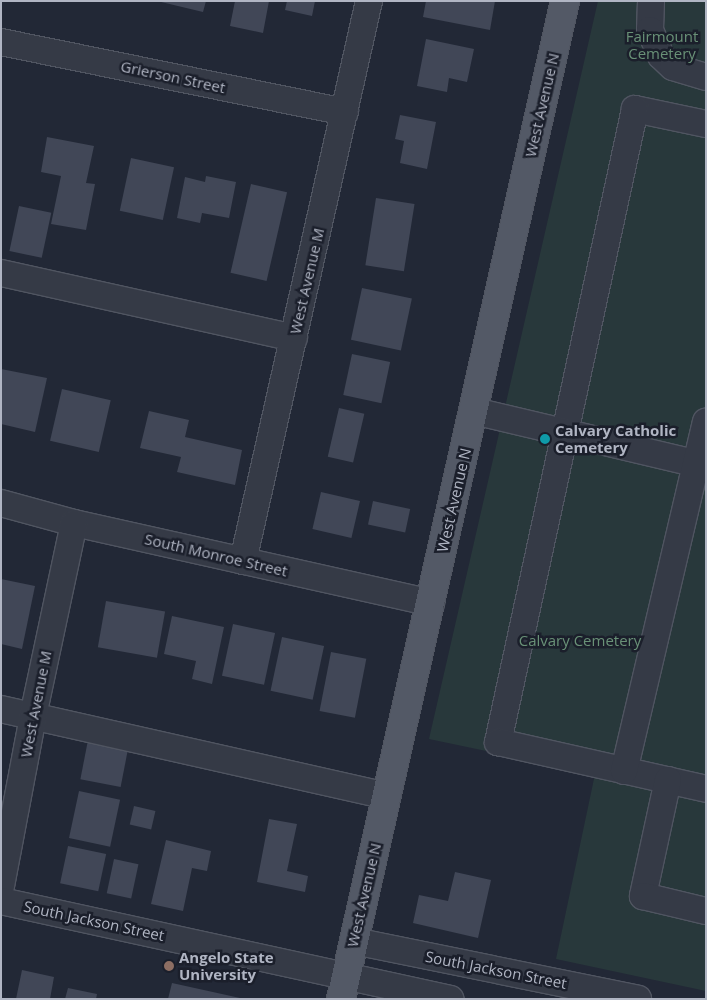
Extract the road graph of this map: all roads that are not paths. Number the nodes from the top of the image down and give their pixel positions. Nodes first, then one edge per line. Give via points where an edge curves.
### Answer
1 (369, 1) edge
2 (565, 1) edge
3 (651, 1) edge
4 (1, 42) edge
5 (706, 77) edge
6 (345, 112) junction
7 (706, 124) edge
8 (1, 273) edge
9 (294, 338) junction
10 (474, 411) junction
11 (706, 422) edge
12 (565, 432) junction
13 (701, 465) edge
14 (1, 503) edge
15 (74, 523) junction
16 (243, 561) junction
17 (431, 603) junction
18 (1, 709) edge
19 (33, 716) junction
20 (624, 771) junction
21 (668, 780) junction
22 (706, 789) edge
23 (387, 796) junction
24 (1, 886) edge
25 (1, 901) edge
26 (706, 911) edge
27 (354, 941) junction
28 (343, 988) edge
29 (406, 994) edge
30 (450, 999) edge
31 (638, 999) edge

1 - 6 street, West Avenue M
2 - 10 main road, West Avenue N
3 - 5 street via 650,30 661,56 673,67
4 - 6 street, Grierson Street
6 - 9 street, West Avenue M
7 - 12 street via 635,108
8 - 9 street
9 - 16 street, West Avenue M
10 - 12 street
10 - 17 main road, West Avenue N
11 - 13 street
12 - 13 street
12 - 20 street via 498,742
13 - 20 street
14 - 15 street, South Monroe Street
15 - 16 street, South Monroe Street
15 - 19 street, West Avenue M
16 - 17 street, South Monroe Street
17 - 23 main road, West Avenue N
18 - 19 street
19 - 23 street
19 - 24 street, West Avenue M
20 - 21 street
21 - 22 street
21 - 26 street via 643,896
23 - 27 main road, West Avenue N
25 - 28 street, South Jackson Street
27 - 28 main road, West Avenue N
27 - 31 street, South Jackson Street
28 - 29 street, South Jackson Street
29 - 30 street, South Jackson Street

